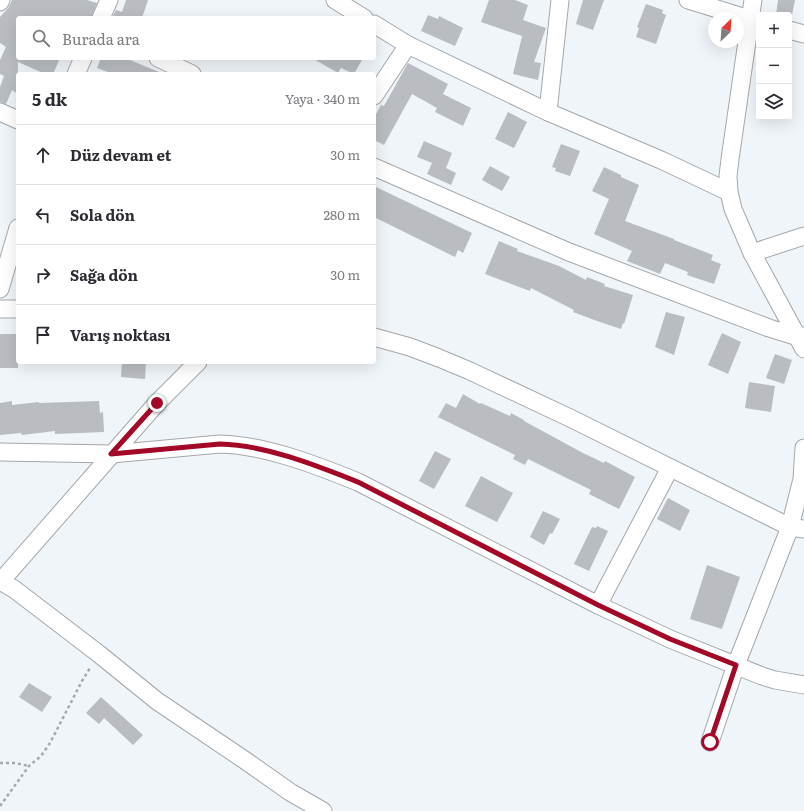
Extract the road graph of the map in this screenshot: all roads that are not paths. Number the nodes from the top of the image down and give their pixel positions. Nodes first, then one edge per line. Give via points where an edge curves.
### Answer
1 (109, 0) edge
2 (334, 0) edge
3 (560, 0) edge
4 (688, 0) edge
5 (753, 0) edge
6 (102, 16) edge
7 (361, 16) edge
8 (755, 21) edge
9 (376, 25) edge
10 (792, 31) edge
11 (804, 34) edge
12 (408, 45) junction
13 (82, 60) edge
14 (162, 60) edge
15 (77, 72) edge
16 (188, 72) edge
17 (376, 93) edge
18 (0, 112) edge
19 (548, 112) junction
20 (16, 119) edge
21 (376, 168) edge
22 (729, 192) junction
23 (16, 235) edge
24 (804, 236) edge
25 (752, 253) junction
26 (0, 289) edge
27 (0, 309) edge
28 (16, 309) edge
29 (376, 338) edge
30 (802, 341) edge
31 (196, 364) edge
32 (804, 448) edge
33 (0, 452) edge
34 (111, 454) junction
35 (670, 468) junction
36 (797, 528) edge
37 (0, 581) edge
38 (598, 605) junction
39 (736, 665) junction
40 (804, 685) edge
41 (710, 742) dead end
42 (323, 811) edge

1 - 6 street
2 - 7 street
3 - 19 street
4 - 8 street
5 - 8 street
8 - 22 street via 730,159
9 - 12 street
10 - 11 street
12 - 17 street
12 - 19 street
13 - 15 street
14 - 16 street
18 - 20 street
19 - 22 street
21 - 30 street via 570,252
22 - 25 street via 733,209
23 - 26 street
24 - 25 street
25 - 30 street
27 - 28 street
29 - 35 street via 410,347 470,371
31 - 34 street
32 - 36 street
33 - 34 street
34 - 37 street
34 - 38 street via 220,444 236,444 266,450 358,482
35 - 36 street
35 - 38 street
36 - 39 street
37 - 42 street via 14,589 157,701 290,792
38 - 39 street via 670,639
39 - 40 street via 776,680
39 - 41 street

